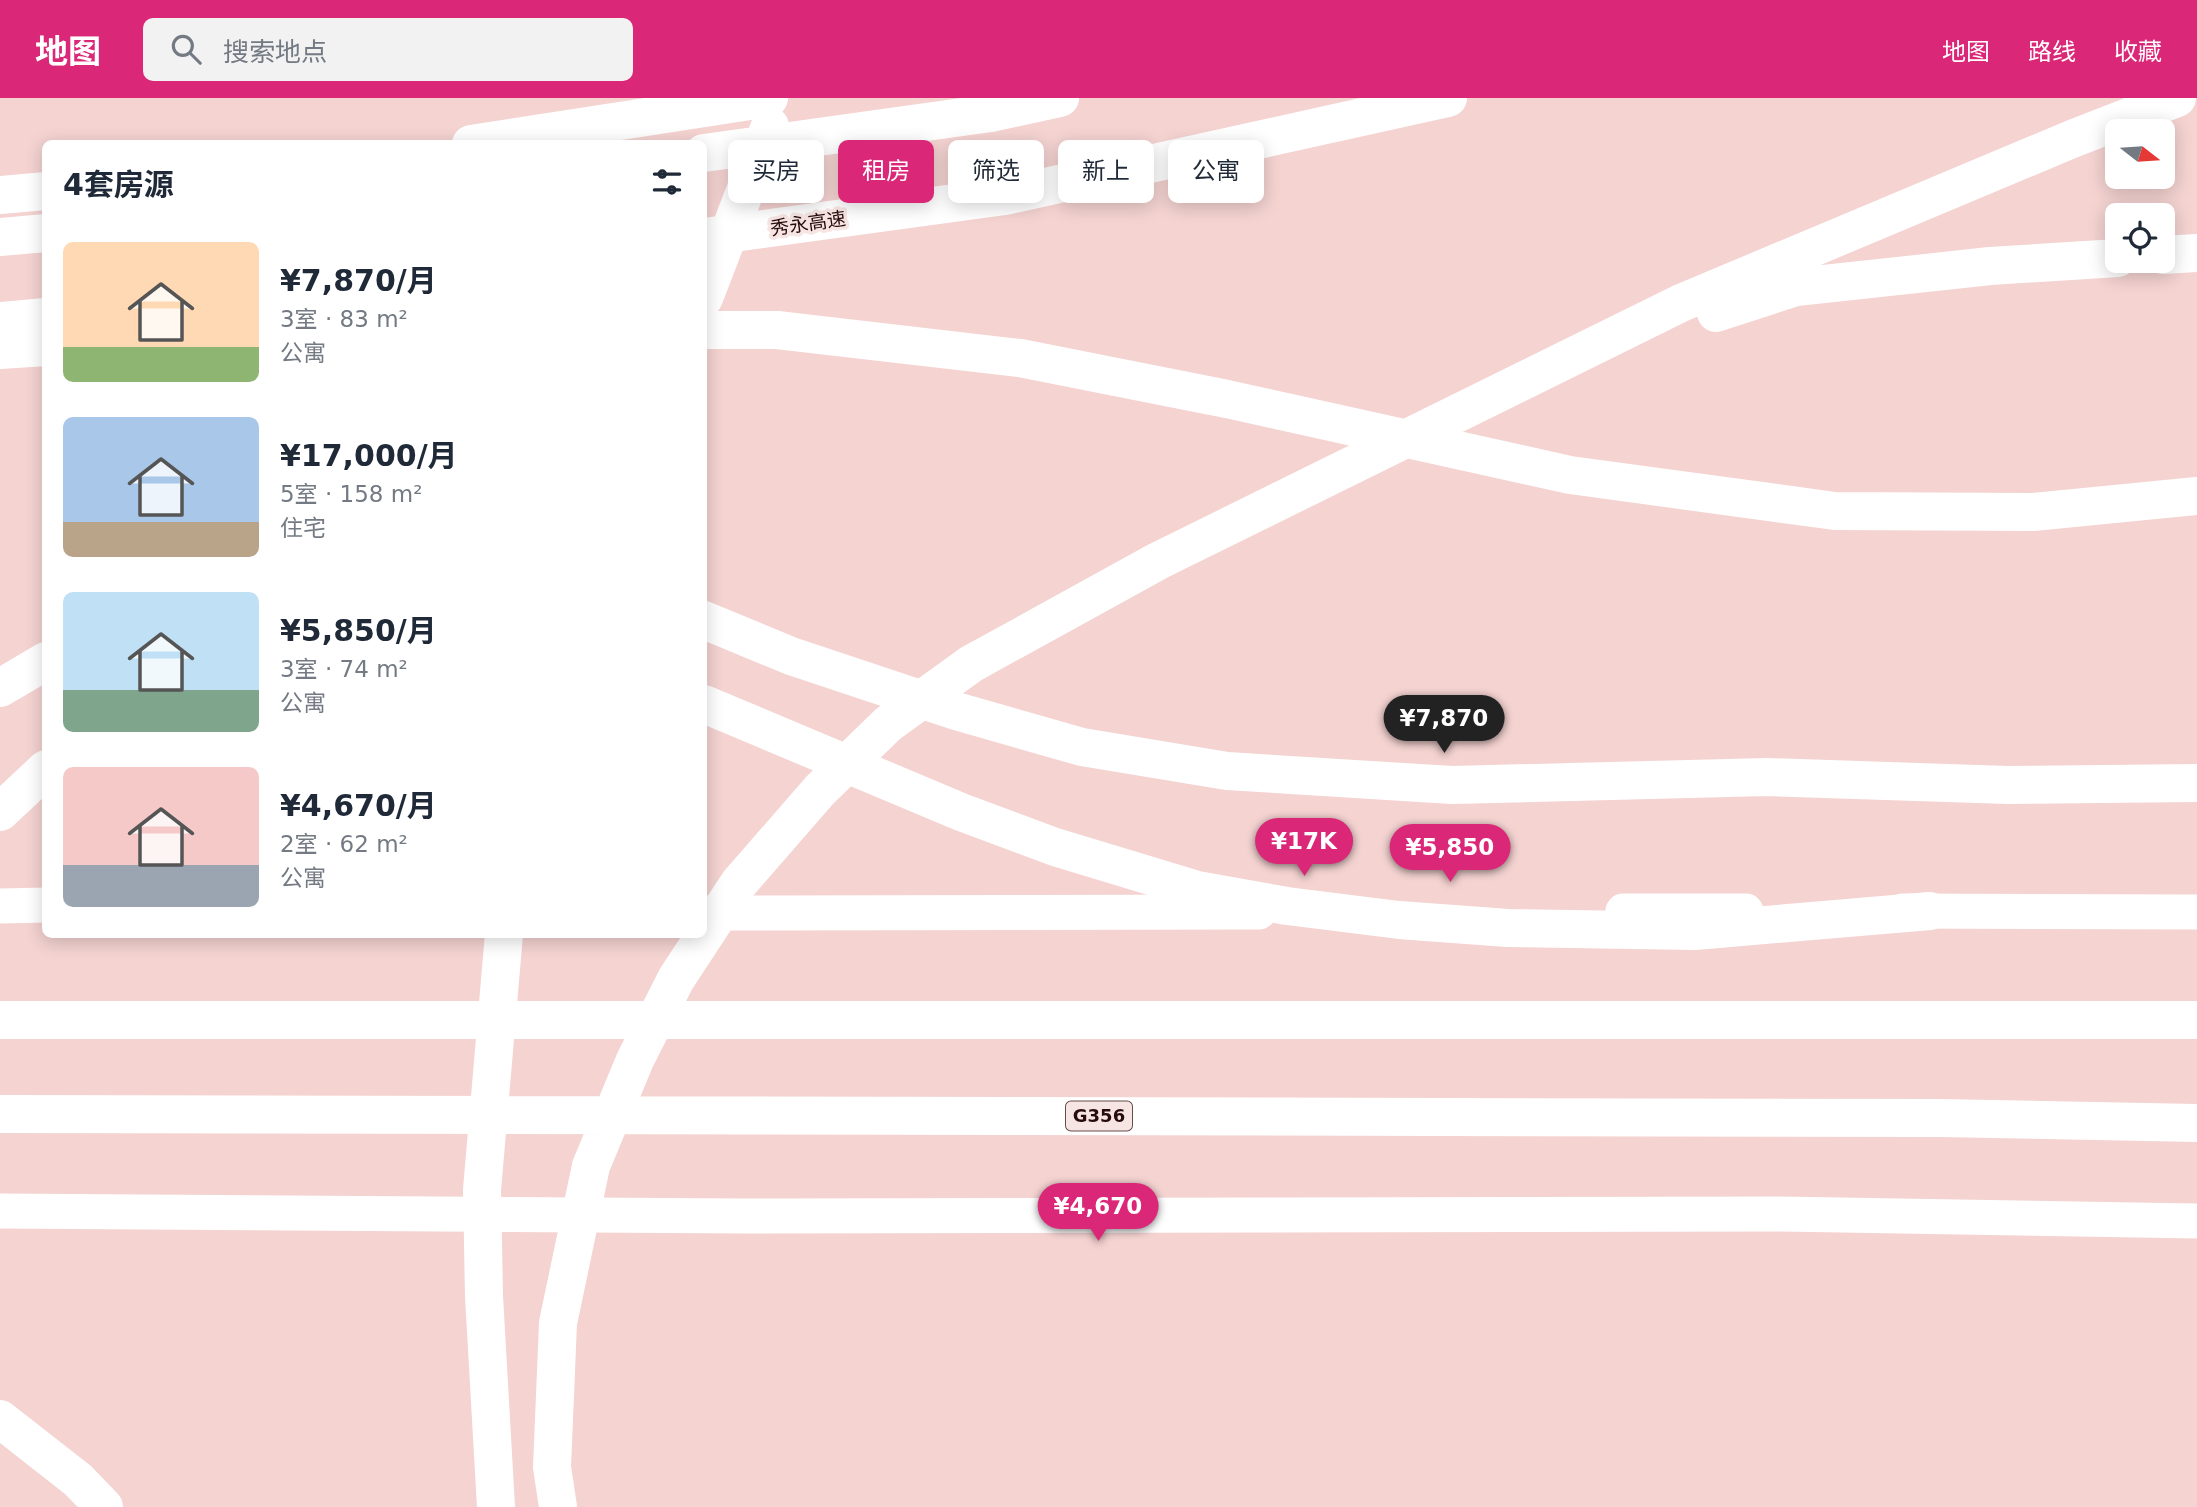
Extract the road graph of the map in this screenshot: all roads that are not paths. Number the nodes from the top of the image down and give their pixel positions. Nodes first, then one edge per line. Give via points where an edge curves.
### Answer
1 (769, 98) edge
2 (782, 98) edge
3 (1060, 98) edge
4 (1448, 98) edge
5 (2177, 98) edge
6 (497, 140) edge
7 (707, 153) edge
8 (42, 191) edge
9 (0, 195) edge
10 (42, 233) edge
11 (0, 237) edge
12 (707, 237) edge
13 (2197, 253) edge
14 (2175, 254) edge
15 (2105, 259) edge
16 (707, 290) edge
17 (42, 317) edge
18 (0, 321) edge
19 (707, 330) edge
20 (42, 347) edge
21 (0, 349) edge
22 (1551, 366) junction
23 (2197, 496) edge
24 (707, 621) edge
25 (42, 663) edge
26 (0, 688) edge
27 (707, 705) edge
28 (41, 772) edge
29 (2197, 783) edge
30 (0, 812) edge
31 (42, 905) edge
32 (0, 906) edge
33 (1930, 911) junction
34 (2197, 912) edge
35 (707, 913) edge
36 (707, 932) edge
37 (504, 938) edge
38 (703, 938) edge
39 (0, 1020) edge
40 (2197, 1020) edge
41 (0, 1114) edge
42 (2197, 1122) edge
43 (0, 1211) edge
44 (2197, 1221) edge
45 (0, 1419) edge
46 (104, 1507) edge
47 (496, 1507) edge
48 (558, 1507) edge

1 - 6 main road
2 - 16 main road
3 - 7 main road via 991,113
4 - 12 main road, 秀永高速 via 1005,196
5 - 22 main road via 1681,303
8 - 9 main road
10 - 11 main road
13 - 14 main road
15 - 22 main road via 1796,287
17 - 18 main road
19 - 23 main road via 777,330 1020,358 1570,475 1835,511 2033,512
20 - 21 main road
22 - 36 main road via 1158,561 971,664 888,724 820,790 739,883
24 - 29 main road via 791,656 956,711 1082,747 1227,771 1452,785 1767,777 2008,785
25 - 26 main road
27 - 33 main road via 1055,847 1198,890 1287,906 1508,928 1695,931
28 - 30 main road
31 - 32 street
33 - 34 street
33 - 35 street
37 - 47 main road via 482,1190
38 - 48 main road via 676,979 635,1060 591,1166 558,1323 552,1467
39 - 40 main road
41 - 42 main road, G356
43 - 44 street via 744,1216 1781,1214
45 - 46 main road via 78,1479

